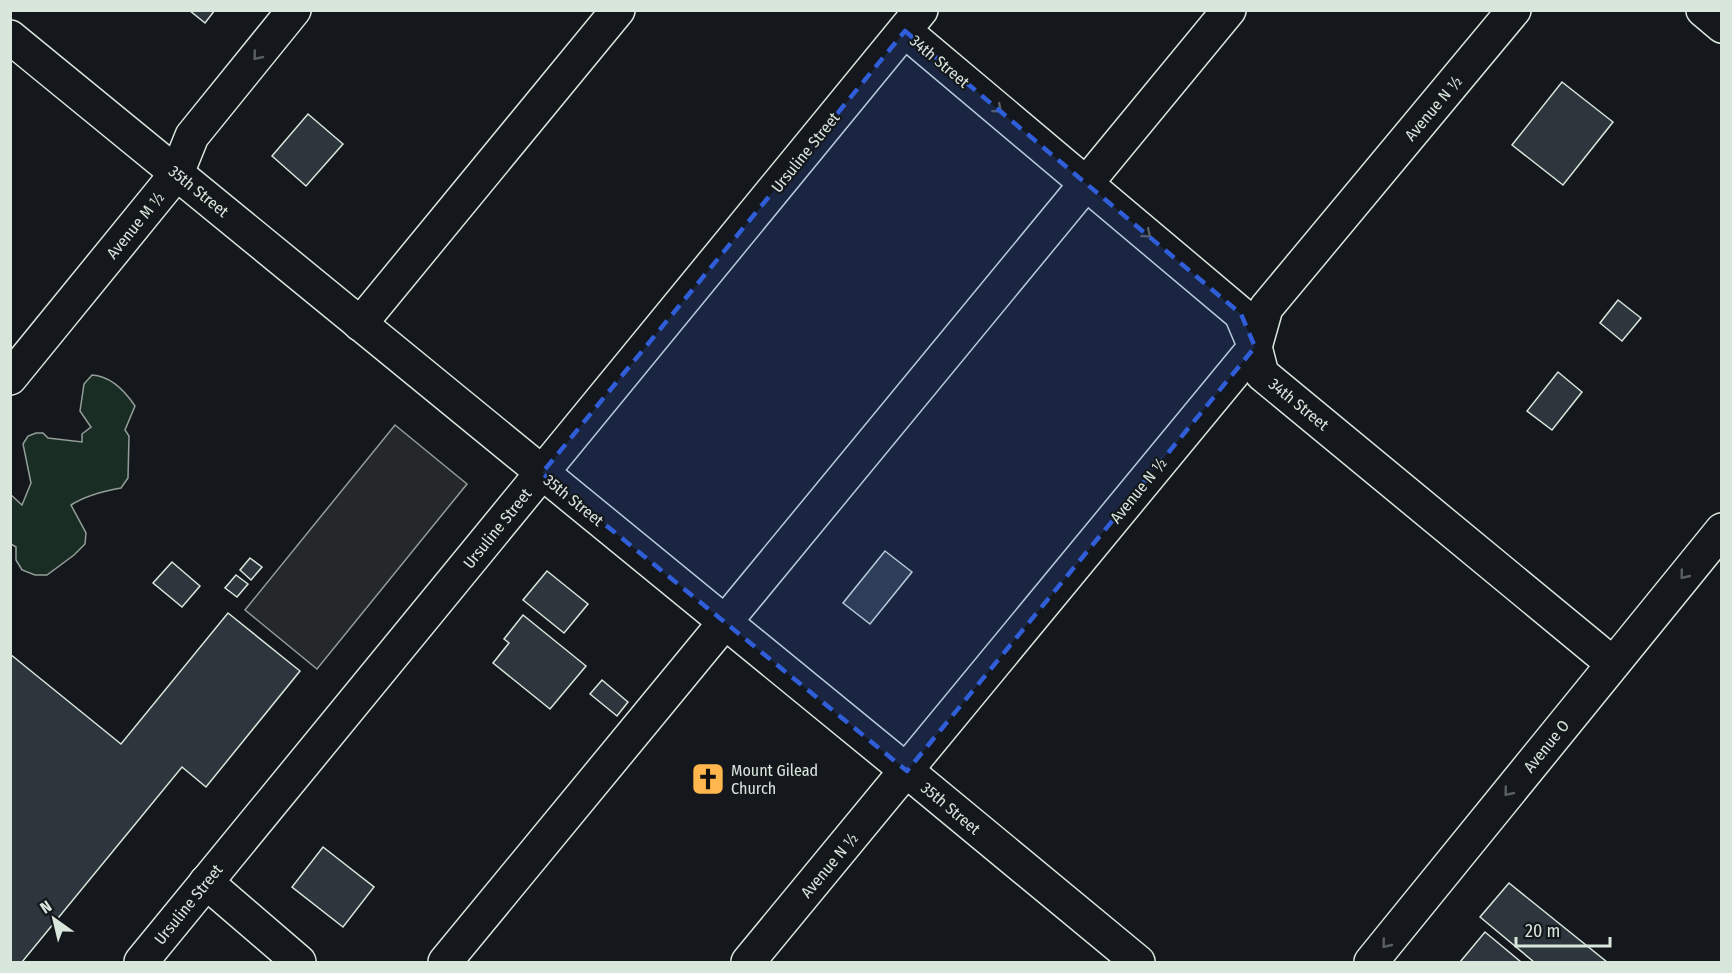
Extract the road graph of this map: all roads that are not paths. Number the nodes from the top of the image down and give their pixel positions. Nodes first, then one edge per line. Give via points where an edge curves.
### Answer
1 (294, 10) edge
2 (618, 10) edge
3 (1229, 10) edge
4 (1514, 10) edge
5 (1703, 10) edge
6 (913, 21) edge
7 (1722, 26) edge
8 (10, 37) edge
9 (177, 173) junction
10 (1087, 184) junction
11 (360, 324) junction
12 (1255, 346) junction
13 (10, 378) edge
14 (542, 473) junction
15 (1722, 530) edge
16 (724, 623) junction
17 (1612, 663) junction
18 (907, 771) junction
19 (206, 882) junction
20 (141, 963) edge
21 (299, 963) edge
22 (445, 963) edge
23 (748, 963) edge
24 (1138, 963) edge
25 (1371, 963) edge

1 -> 9 street, Avenue M ½ via 192,136
2 - 11 street
3 - 10 street
4 - 12 street, Avenue N ½ via 1266,308
5 - 7 street
6 -> 10 street, 34th Street
6 - 14 street, Ursuline Street
8 - 9 street, 35th Street
9 - 11 street, 35th Street
9 - 13 street, Avenue M ½
10 -> 12 street, 34th Street via 1241,314
10 - 16 street
11 - 14 street, 35th Street
12 - 17 street, 34th Street via 1262,374
12 - 18 street, Avenue N ½
14 - 16 street, 35th Street
14 - 19 street, Ursuline Street
15 -> 17 street, Avenue O
16 - 18 street, 35th Street
16 - 22 street
17 -> 25 street, Avenue O
18 - 23 street, Avenue N ½
18 - 24 street, 35th Street
19 - 20 street, Ursuline Street
19 - 21 street

